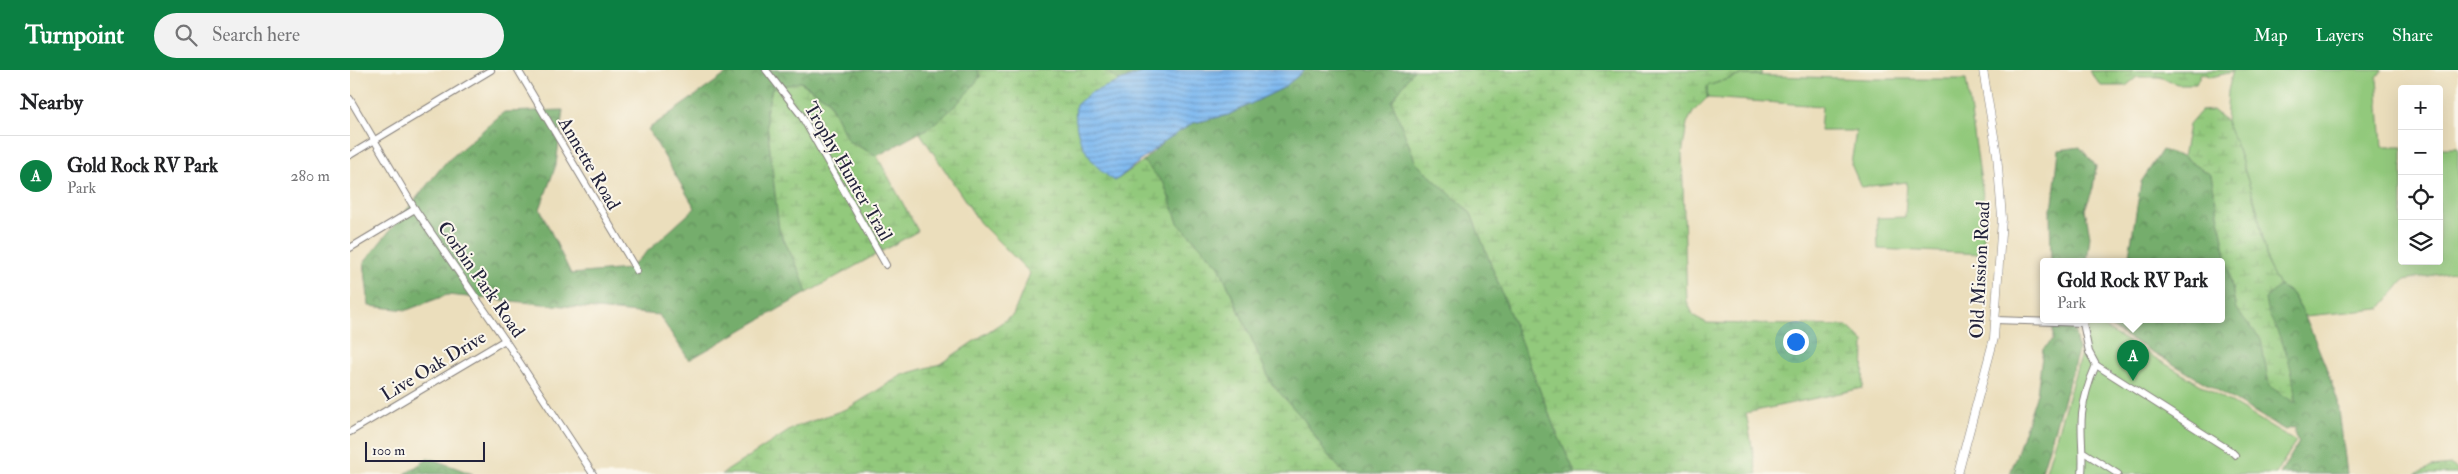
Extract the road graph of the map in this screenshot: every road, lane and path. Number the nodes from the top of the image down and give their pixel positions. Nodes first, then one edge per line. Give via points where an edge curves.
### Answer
1 (491, 70) edge
2 (518, 70) edge
3 (766, 70) edge
4 (1983, 70) edge
5 (350, 99) edge
6 (374, 140) junction
7 (350, 154) edge
8 (415, 209) junction
9 (350, 248) edge
10 (886, 265) dead end
11 (637, 271) dead end
12 (1995, 320) junction
13 (2040, 322) edge
14 (2083, 323) edge
15 (505, 340) junction
16 (2096, 365) junction
17 (350, 432) edge
18 (2084, 453) junction
19 (2236, 455) dead end
20 (593, 474) edge
21 (1958, 474) edge
22 (2082, 474) edge
23 (2118, 474) edge

1 - 6 street
2 - 11 street, Annette Road
3 - 10 street, Trophy Hunter Trail via 801,115
4 - 12 street, Old Mission Road via 1997,154 2002,218
5 - 6 street, Corbin Park Road
6 - 7 street
6 - 8 street, Corbin Park Road
8 - 9 street
8 - 15 street, Corbin Park Road
12 - 13 street
12 - 21 street, Old Mission Road via 1994,338
14 - 16 street
15 - 17 street, Live Oak Drive
15 - 20 street, Corbin Park Road
16 - 18 street via 2087,386 2082,416
16 - 19 street
18 - 22 street
18 - 23 street

